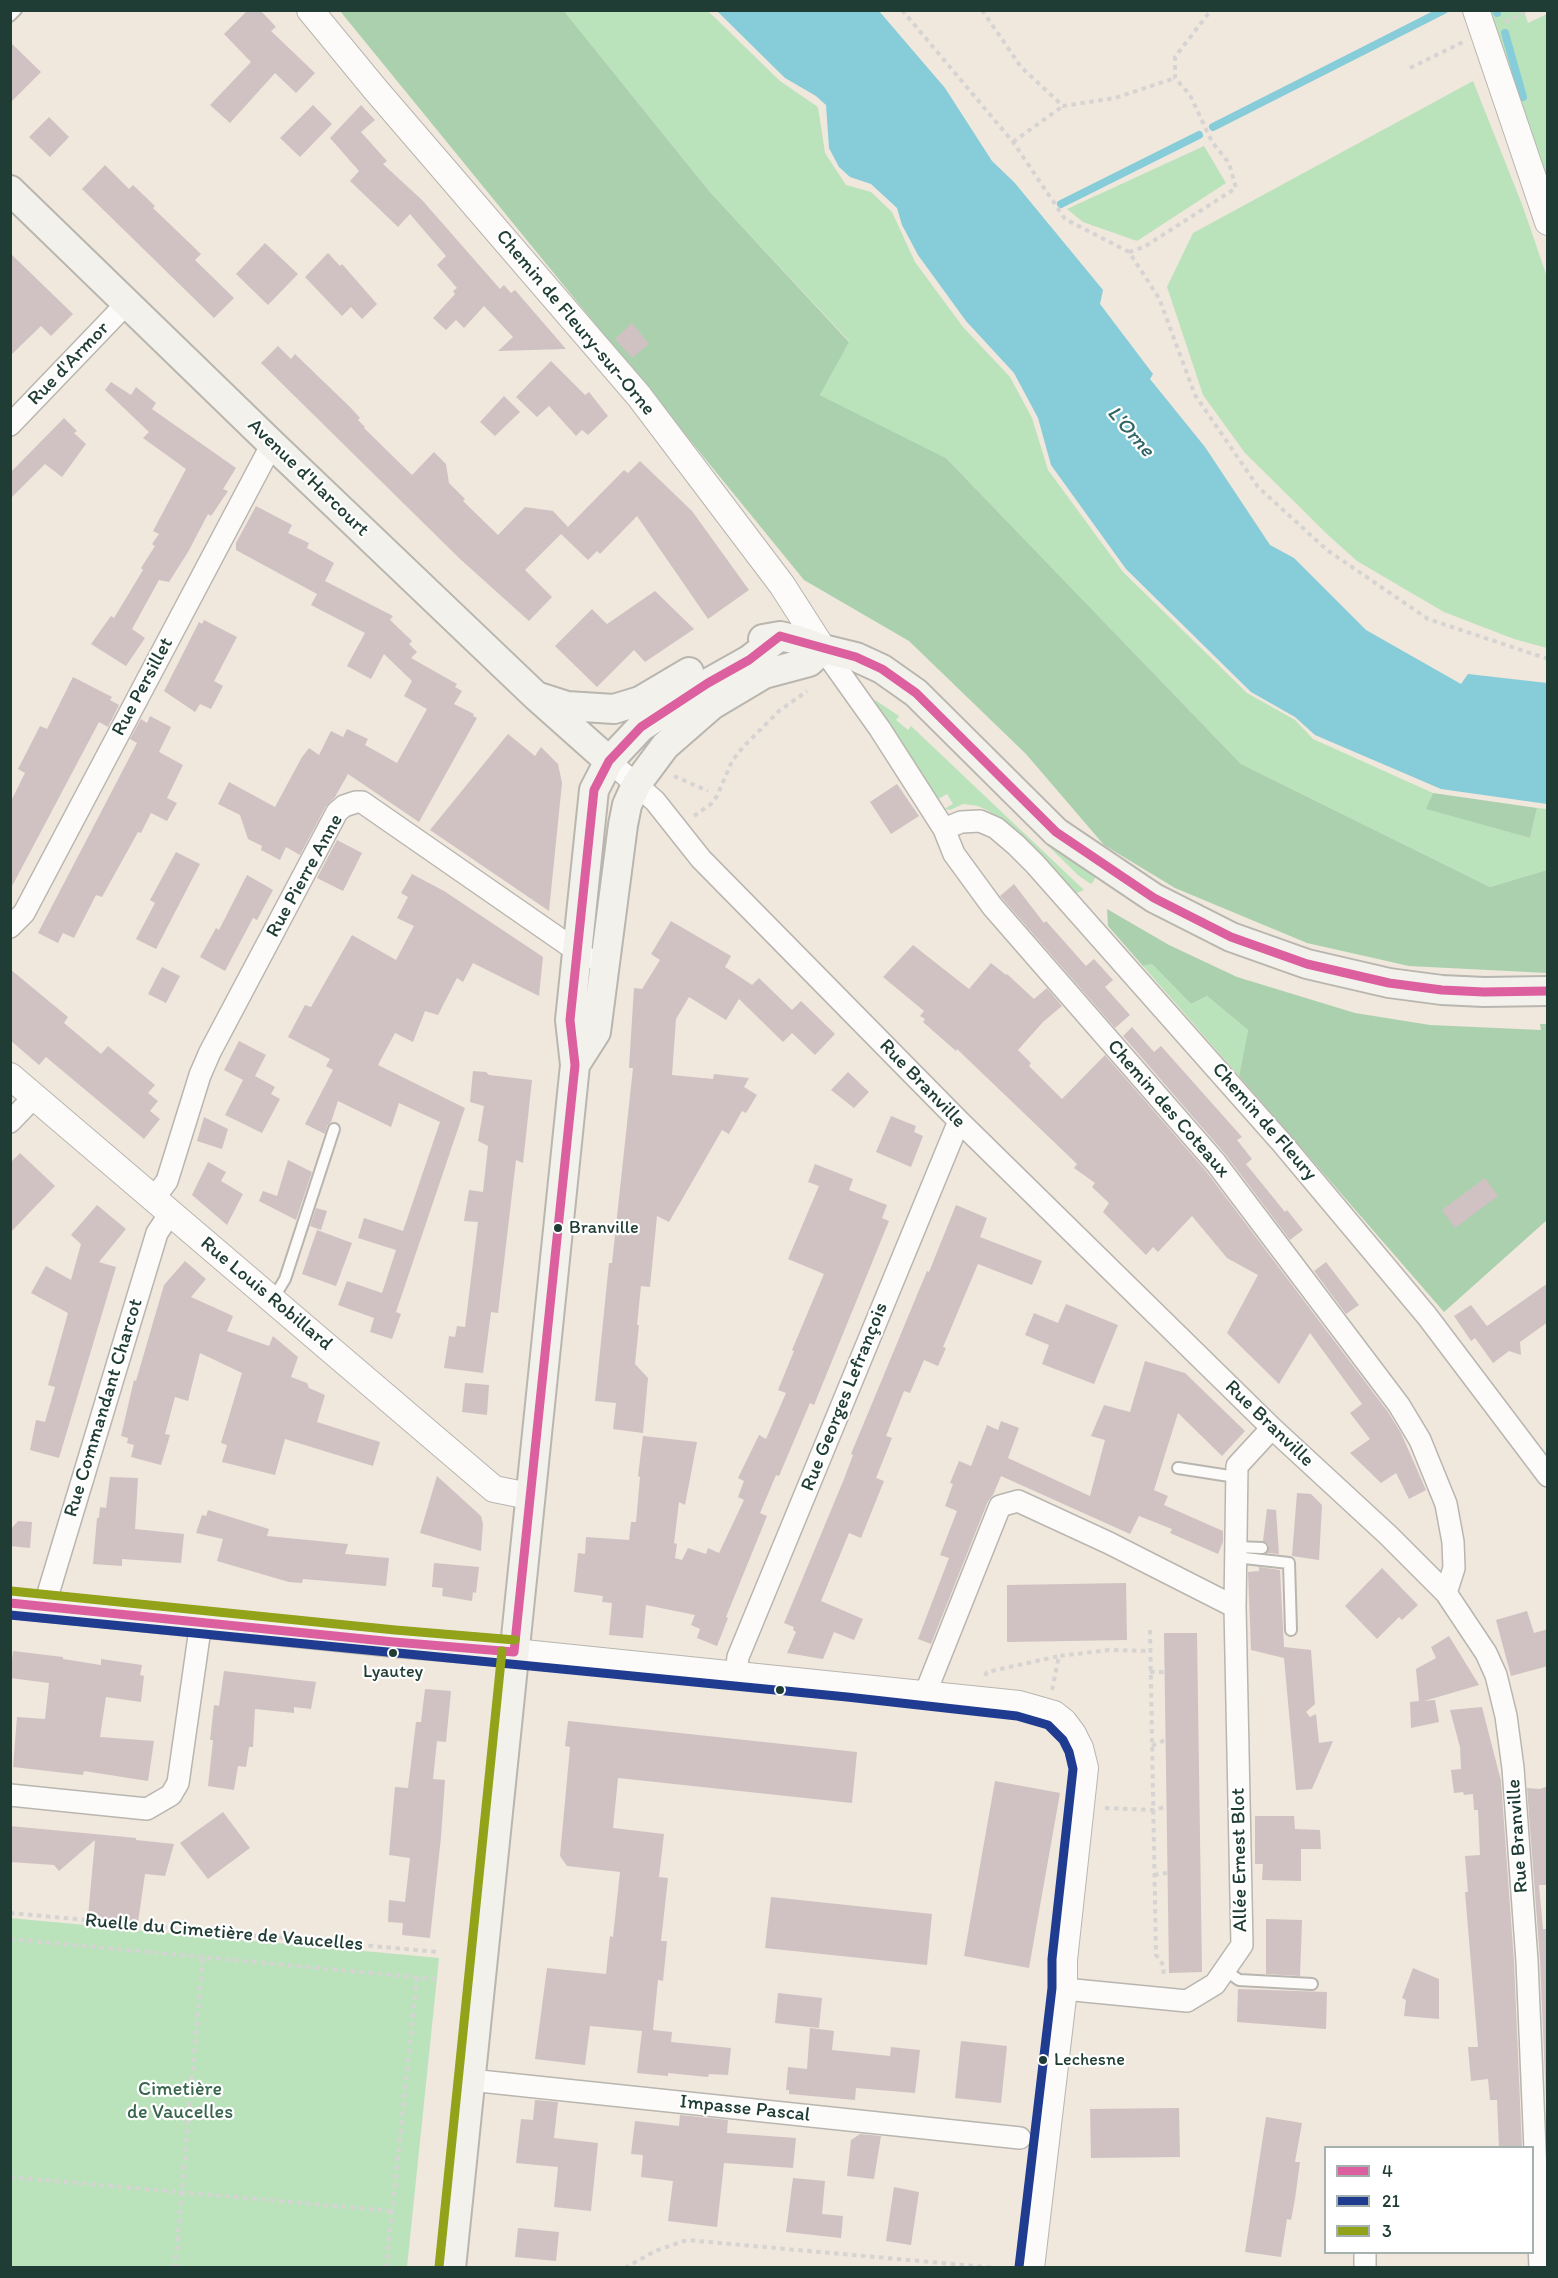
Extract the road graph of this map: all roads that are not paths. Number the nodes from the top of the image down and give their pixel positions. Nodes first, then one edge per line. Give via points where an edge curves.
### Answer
1 (16, 10) edge
2 (310, 10) edge
3 (10, 16) edge
4 (1480, 21) edge
5 (10, 190) edge
6 (1548, 222) edge
7 (127, 303) junction
8 (10, 425) edge
9 (272, 444) junction
10 (780, 636) junction
11 (823, 650) junction
12 (536, 696) junction
13 (609, 761) junction
14 (636, 785) junction
15 (944, 829) junction
16 (10, 927) edge
17 (577, 951) junction
18 (604, 970) junction
19 (1548, 991) edge
20 (575, 1065) junction
21 (10, 1076) edge
22 (35, 1096) junction
23 (959, 1121) junction
24 (10, 1122) edge
25 (334, 1129) dead end
26 (162, 1205) junction
27 (273, 1299) junction
28 (1272, 1428) junction
29 (1178, 1468) dead end
30 (1548, 1476) edge
31 (1236, 1478) junction
32 (529, 1496) junction
33 (1262, 1548) dead end
34 (1235, 1552) junction
35 (1446, 1593) junction
36 (10, 1603) edge
37 (44, 1606) junction
38 (1235, 1607) junction
39 (201, 1622) junction
40 (1291, 1630) dead end
41 (514, 1652) junction
42 (736, 1674) junction
43 (925, 1694) junction
44 (10, 1795) edge
45 (1226, 1971) junction
46 (1312, 1984) dead end
47 (1064, 1989) junction
48 (470, 2079) junction
49 (1020, 2139) dead end
50 (451, 2268) edge
51 (1031, 2268) edge
52 (1540, 2268) edge

1 - 3 lane
2 - 11 street, Chemin de Fleury-sur-Orne via 639,396 782,585
4 - 6 street
5 - 7 main road, Avenue d'Harcourt
7 - 8 street, Rue d'Armor
7 - 9 main road, Avenue d'Harcourt
9 - 12 main road, Avenue d'Harcourt
9 - 16 street, Rue Persillet via 24,913
10 - 11 main road
10 - 12 main road via 740,643 640,701 620,708 578,708
10 - 13 main road via 749,660 654,717
11 - 14 main road via 809,662 764,674 712,705 665,746
11 - 15 street, Chemin des Coteaux
11 - 19 main road via 856,657 882,669 916,693 1056,832 1186,916 1269,951 1349,975 1416,987
12 - 13 main road, Avenue d'Harcourt
13 - 14 street, Rue Branville
13 - 17 main road via 594,790
14 - 18 main road via 623,825
14 - 23 street, Rue Branville via 655,801 701,860
15 - 30 street, Chemin de Fleury via 961,822 980,821 1016,844 1042,871 1244,1099 1419,1307
15 - 35 street, Chemin des Coteaux via 954,854 992,906 1216,1163 1399,1406 1420,1440 1446,1504 1454,1542 1454,1568
17 - 18 street, Rue Pierre Anne
17 - 20 main road via 570,1020
17 - 26 street, Rue Pierre Anne via 362,802 344,806 210,1052
18 - 20 main road via 596,1032
20 - 32 main road
21 - 22 street, Rue Louis Robillard
22 - 24 street
22 - 26 street, Rue Louis Robillard
23 - 28 street, Rue Branville
23 - 42 street, Rue Georges Lefrançois via 738,1657
25 - 27 lane via 285,1279
26 - 27 street, Rue Louis Robillard
26 - 37 street, Rue Commandant Charcot via 157,1233
27 - 32 street, Rue Louis Robillard via 494,1490
28 - 31 street, Allée Ernest Blot via 1237,1466
28 - 35 street, Rue Branville
29 - 31 lane
31 - 34 street, Allée Ernest Blot
32 - 41 main road
33 - 34 lane
34 - 38 street, Allée Ernest Blot
34 - 40 lane via 1289,1563
35 - 52 street, Rue Branville via 1486,1653 1506,1716 1527,1968
36 - 37 main road
37 - 39 main road
38 - 43 street via 1018,1501 1000,1506
38 - 45 street, Allée Ernest Blot via 1242,1945
39 - 41 main road
39 - 44 street via 178,1783 171,1795 147,1809
41 - 42 street
41 - 48 main road
42 - 43 street
43 - 47 street via 1039,1708 1054,1714 1073,1734 1085,1768
45 - 46 lane via 1239,1980
45 - 47 street, Allée Ernest Blot via 1215,1984 1187,2001
47 - 51 street
48 - 49 street, Impasse Pascal
48 - 50 main road

